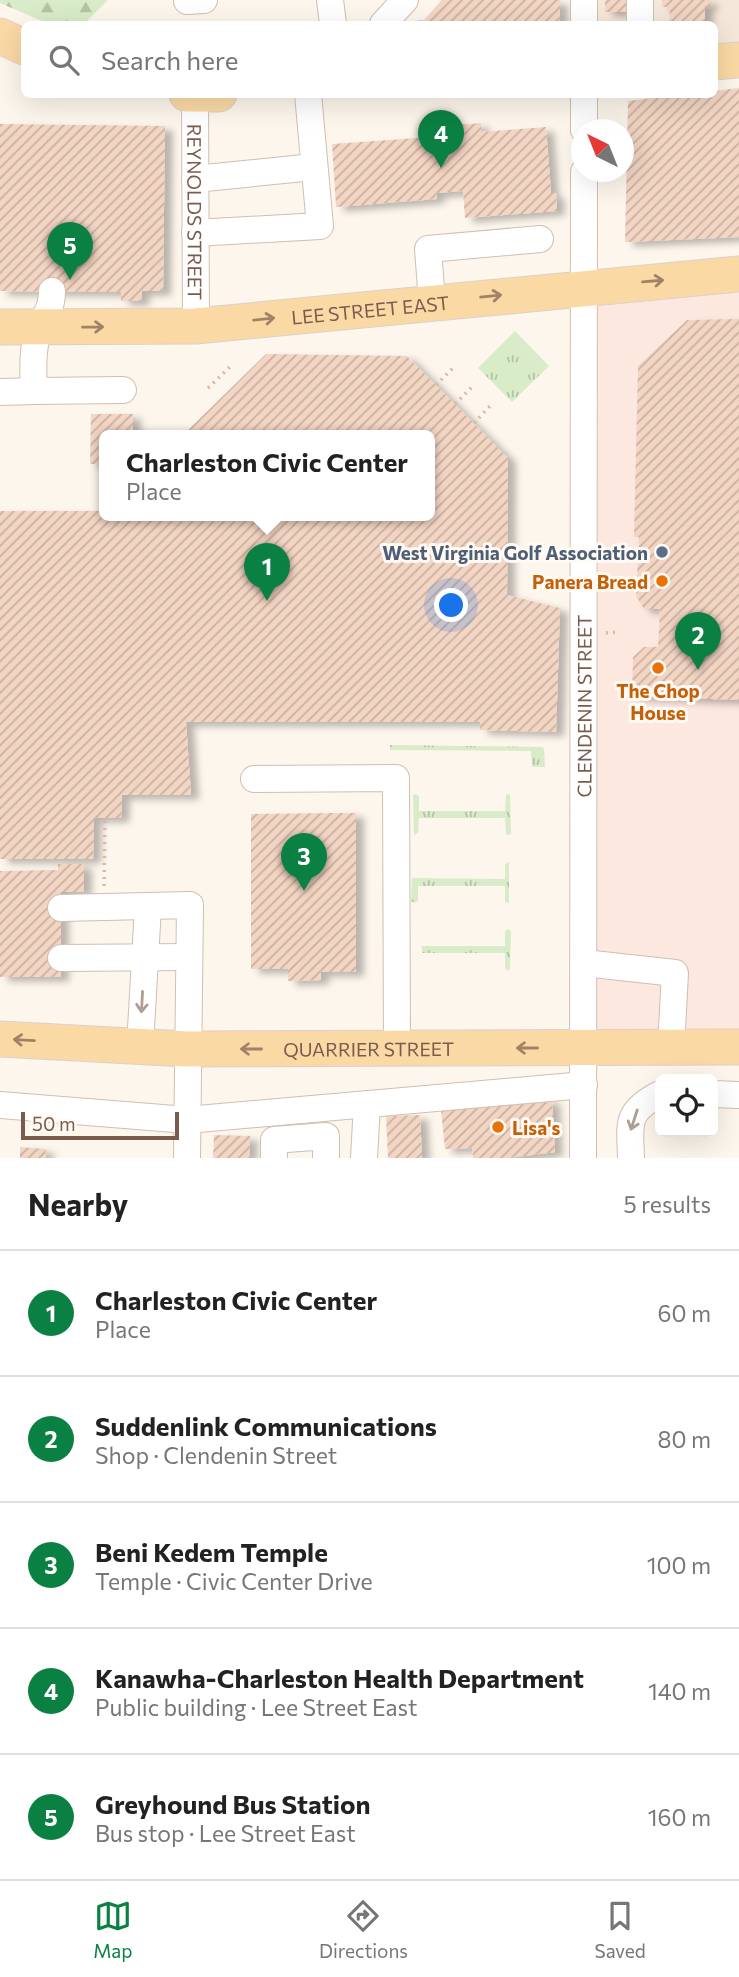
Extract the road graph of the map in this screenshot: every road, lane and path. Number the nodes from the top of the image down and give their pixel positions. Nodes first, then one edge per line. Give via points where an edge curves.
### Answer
1 (330, 0) edge
2 (405, 0) edge
3 (584, 0) edge
4 (640, 0) edge
5 (333, 21) edge
6 (386, 21) edge
7 (584, 21) edge
8 (640, 21) edge
9 (739, 60) edge
10 (718, 62) edge
11 (200, 98) edge
12 (308, 98) edge
13 (584, 98) edge
14 (584, 119) edge
15 (314, 167) junction
16 (195, 179) junction
17 (584, 182) edge
18 (195, 233) junction
19 (540, 239) dead end
20 (739, 274) edge
21 (585, 287) junction
22 (52, 291) dead end
23 (432, 302) junction
24 (196, 326) junction
25 (0, 327) edge
26 (39, 328) junction
27 (233, 364) dead end
28 (453, 368) dead end
29 (436, 385) dead end
30 (472, 387) dead end
31 (208, 388) dead end
32 (123, 390) dead end
33 (34, 391) junction
34 (0, 392) edge
35 (455, 404) dead end
36 (490, 406) dead end
37 (474, 423) dead end
38 (254, 779) dead end
39 (105, 818) dead end
40 (104, 870) dead end
41 (148, 906) junction
42 (61, 908) dead end
43 (189, 957) junction
44 (61, 958) dead end
45 (145, 958) junction
46 (584, 963) junction
47 (0, 1039) edge
48 (140, 1046) junction
49 (739, 1047) edge
50 (397, 1048) junction
51 (585, 1048) junction
52 (671, 1048) junction
53 (187, 1049) junction
54 (584, 1085) junction
55 (718, 1094) edge
56 (739, 1095) edge
57 (655, 1097) edge
58 (367, 1104) junction
59 (0, 1105) edge
60 (327, 1108) junction
61 (187, 1120) junction
62 (326, 1147) edge
63 (187, 1158) edge
64 (274, 1158) edge
65 (364, 1158) edge
66 (583, 1158) edge
67 (631, 1158) edge

1 - 5 street
2 - 6 street
3 - 7 street
4 - 8 street
9 - 10 main road
11 - 16 street, REYNOLDS STREET
12 - 15 street
13 - 14 street
15 - 16 street
15 - 18 street via 320,226
16 - 18 street, REYNOLDS STREET
17 - 21 street, CLENDENIN STREET
18 - 24 street, REYNOLDS STREET
19 - 23 street via 428,249
21 -> 20 main road, LEE STREET EAST
23 -> 21 main road, LEE STREET EAST
21 - 46 street, CLENDENIN STREET
22 - 26 street via 52,306
24 -> 23 main road, LEE STREET EAST
26 -> 24 main road, LEE STREET EAST
25 - 26 main road, LEE STREET EAST
26 - 33 street via 33,357
27 - 31 path
28 - 29 path
30 - 35 path
32 - 33 street
33 - 34 street
36 - 37 path
38 - 50 street via 396,778
39 - 40 path
41 - 42 street
41 - 43 street via 190,905
41 - 45 street
43 - 45 street
43 - 53 street
44 - 45 street
45 -> 48 street
46 - 51 street, CLENDENIN STREET
46 - 52 street via 675,973
48 -> 47 main road, QUARRIER STREET
48 - 53 main road, QUARRIER STREET
49 - 52 main road, QUARRIER STREET
51 -> 50 main road, QUARRIER STREET
50 -> 53 main road, QUARRIER STREET
51 - 52 main road, QUARRIER STREET
51 - 54 street, CLENDENIN STREET
53 - 61 street
54 - 58 street
54 - 66 street, CLENDENIN STREET
55 - 56 street
57 -> 67 street via 639,1106 630,1122
58 - 60 street
58 - 65 street
59 - 61 street
60 - 61 street
60 - 62 street
61 - 63 street
62 - 64 street via 274,1140

